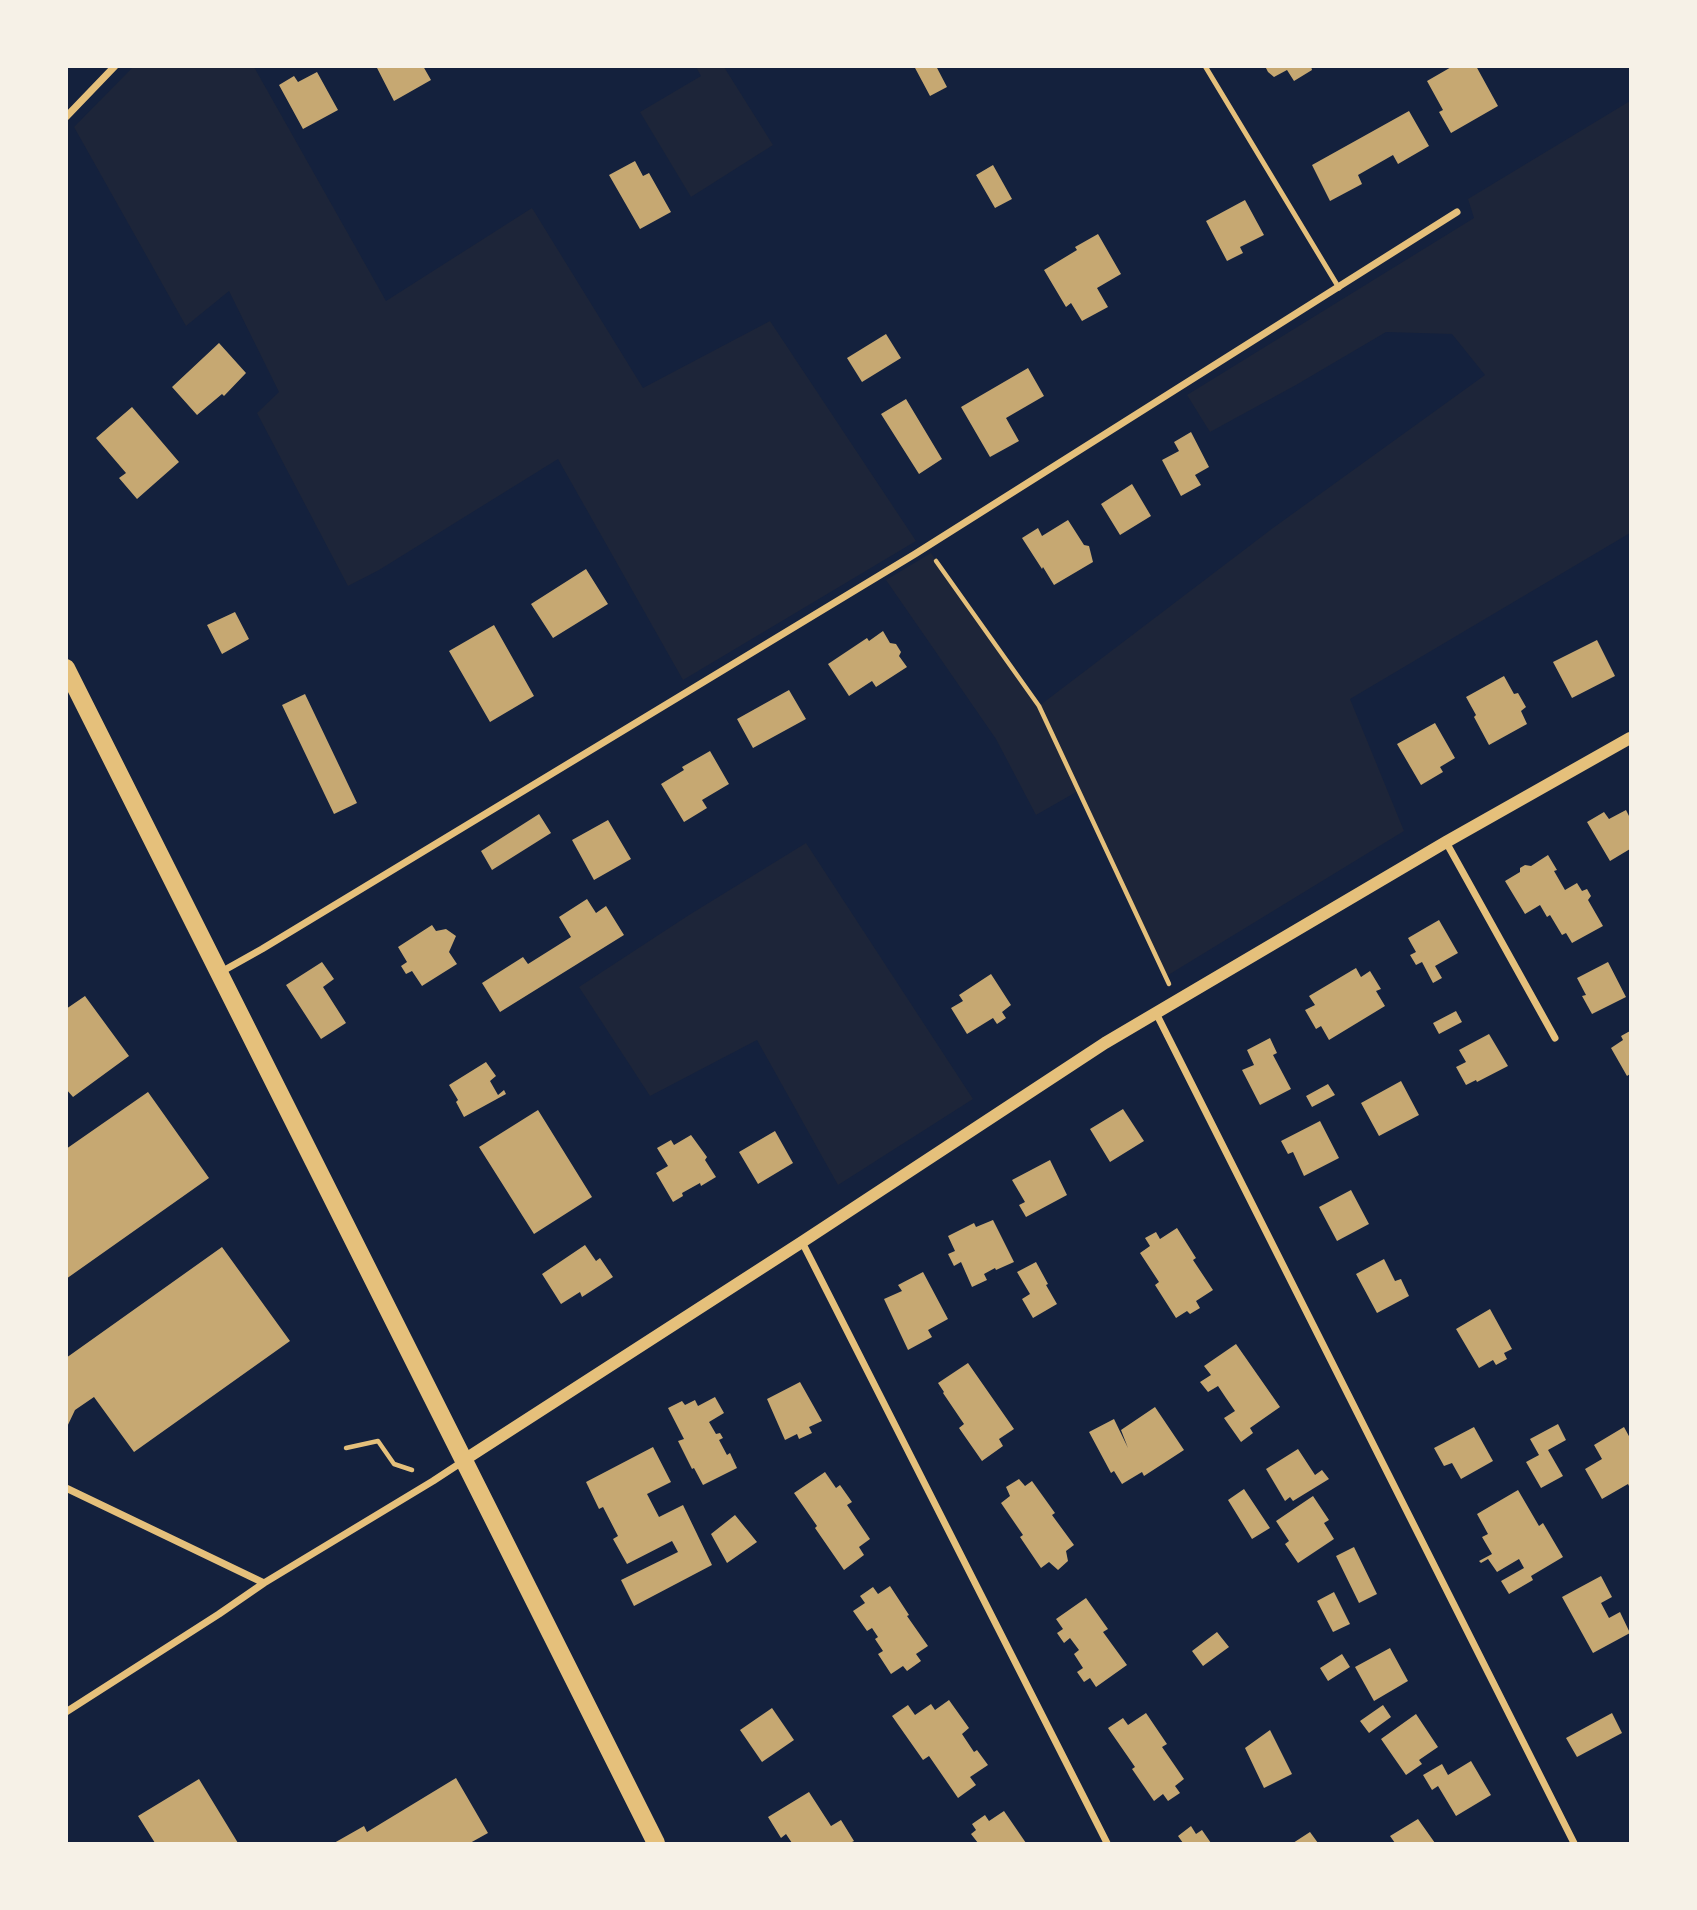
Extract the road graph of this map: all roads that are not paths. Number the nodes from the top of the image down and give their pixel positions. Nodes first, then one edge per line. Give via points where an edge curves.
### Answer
1 (115, 66) edge
2 (1205, 66) edge
3 (66, 117) edge
4 (1457, 212) dead end
5 (1339, 288) junction
6 (66, 668) edge
7 (1630, 738) edge
8 (1446, 842) junction
9 (219, 973) junction
10 (1156, 1013) junction
11 (1555, 1038) dead end
12 (802, 1242) junction
13 (464, 1460) junction
14 (66, 1488) edge
15 (264, 1583) junction
16 (66, 1712) edge
17 (656, 1843) edge
18 (1107, 1843) edge
19 (1574, 1843) edge

1 - 3 street
2 - 5 lane
4 - 5 street
5 - 9 street via 928,546
6 - 9 main road
7 - 8 street
8 - 10 street
8 - 11 street
9 - 13 main road
10 - 12 street
10 - 19 street
12 - 13 street
12 - 18 street
13 - 15 street
13 - 17 main road
14 - 15 street
15 - 16 street

